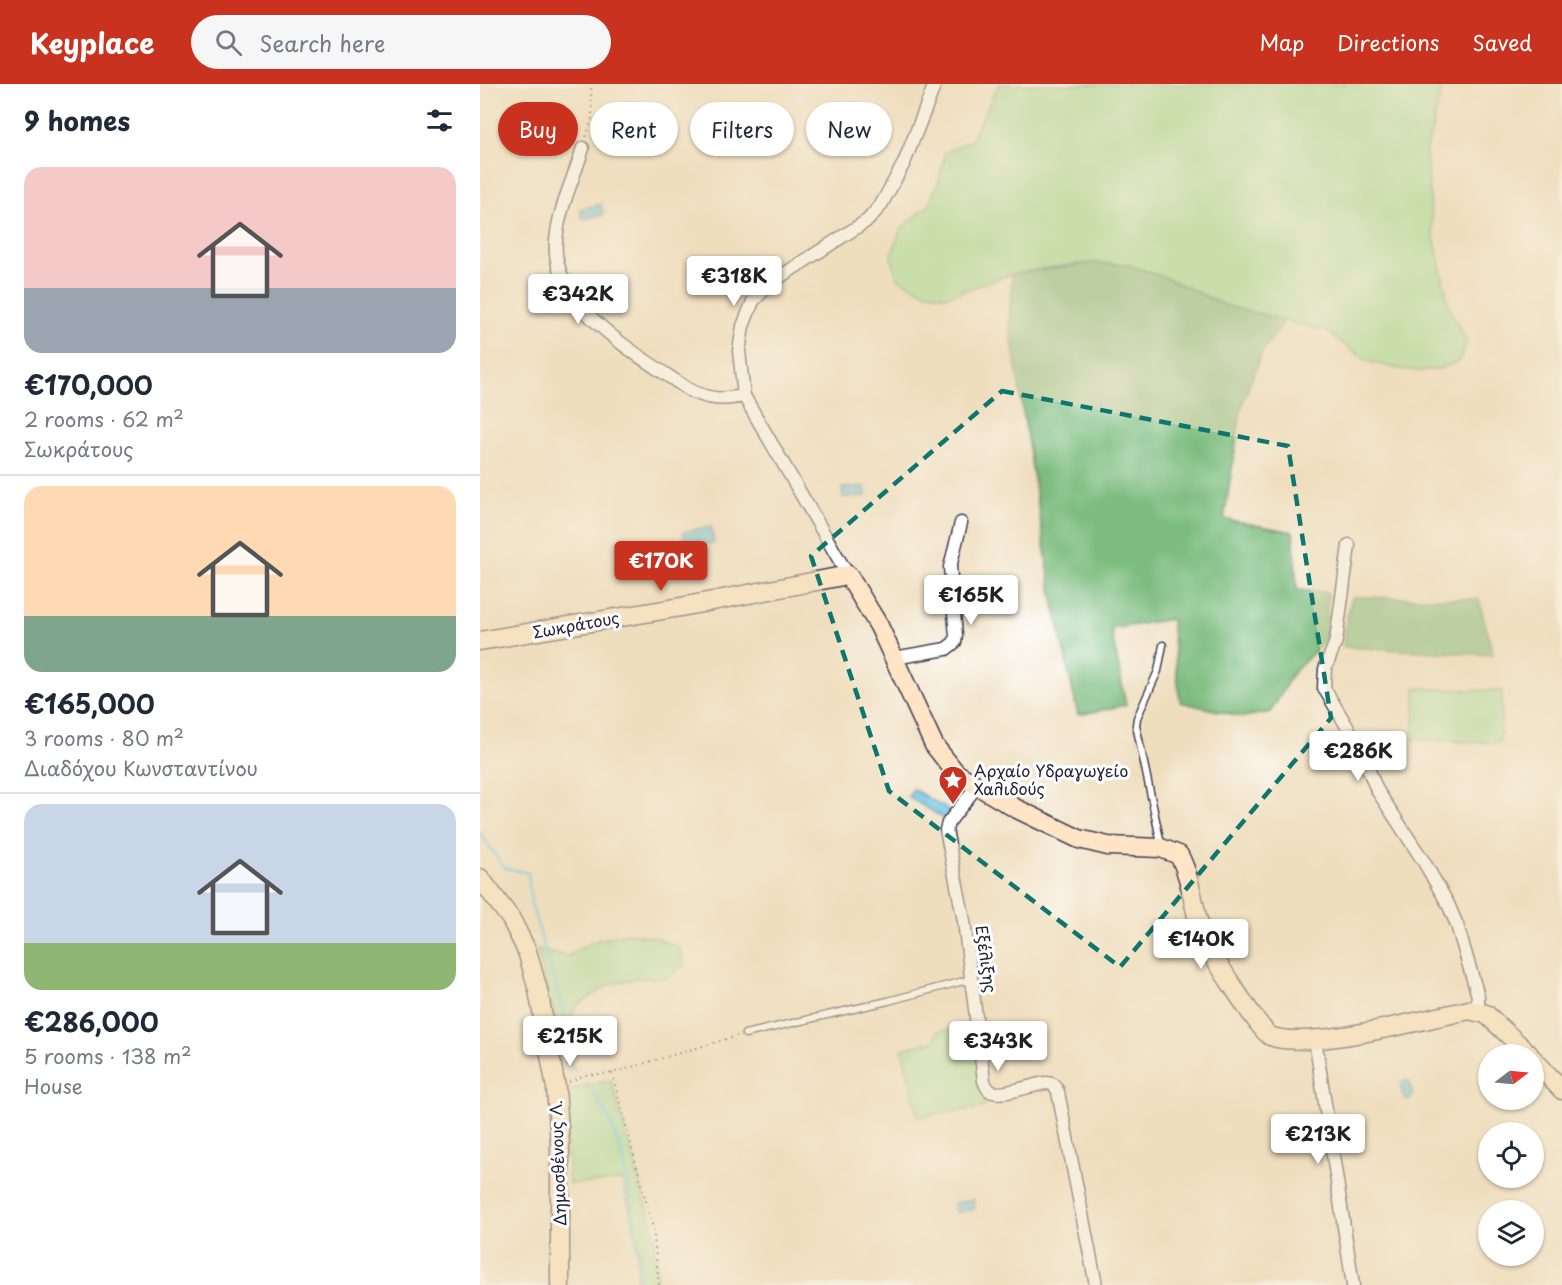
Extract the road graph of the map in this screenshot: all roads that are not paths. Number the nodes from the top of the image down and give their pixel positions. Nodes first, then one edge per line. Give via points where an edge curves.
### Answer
1 (935, 84) edge
2 (583, 148) road end
3 (744, 396) junction
4 (961, 523) dead end
5 (1349, 545) dead end
6 (848, 575) junction
7 (480, 641) edge
8 (1163, 645) dead end
9 (894, 658) junction
10 (977, 786) junction
11 (1161, 848) junction
12 (480, 878) edge
13 (972, 979) junction
14 (1478, 1011) junction
15 (745, 1034) road end
16 (1315, 1039) junction
17 (1519, 1044) edge
18 (1544, 1070) edge
19 (1562, 1089) edge
20 (560, 1285) edge
21 (1096, 1285) edge
22 (1353, 1285) edge

1 - 3 street via 904,163 881,205 868,220 772,282 753,301 739,351
2 - 3 street via 556,240 555,258 570,292 604,329 689,390 714,399
3 - 6 street
4 - 9 street via 950,567 954,642 946,649
5 - 14 street via 1336,641 1325,669 1324,688 1358,745 1377,790 1448,904 1478,996
6 - 7 street, Σωκράτους
6 - 9 street
8 - 11 lane via 1158,671 1136,724
9 - 10 street via 934,745 957,773
10 - 11 street via 1079,839 1108,846
10 - 13 street, Εξέλιξης via 946,830
11 - 16 street via 1179,855 1202,935 1255,1020 1269,1036
12 - 20 street, Δημοσθένους Λ. via 511,919 527,951 538,990 556,1088
13 - 15 lane
13 - 21 street, Εξέλιξης via 987,1088 1001,1093 1051,1083 1058,1092
14 - 16 street
14 - 17 street
16 - 22 street
18 - 19 street

